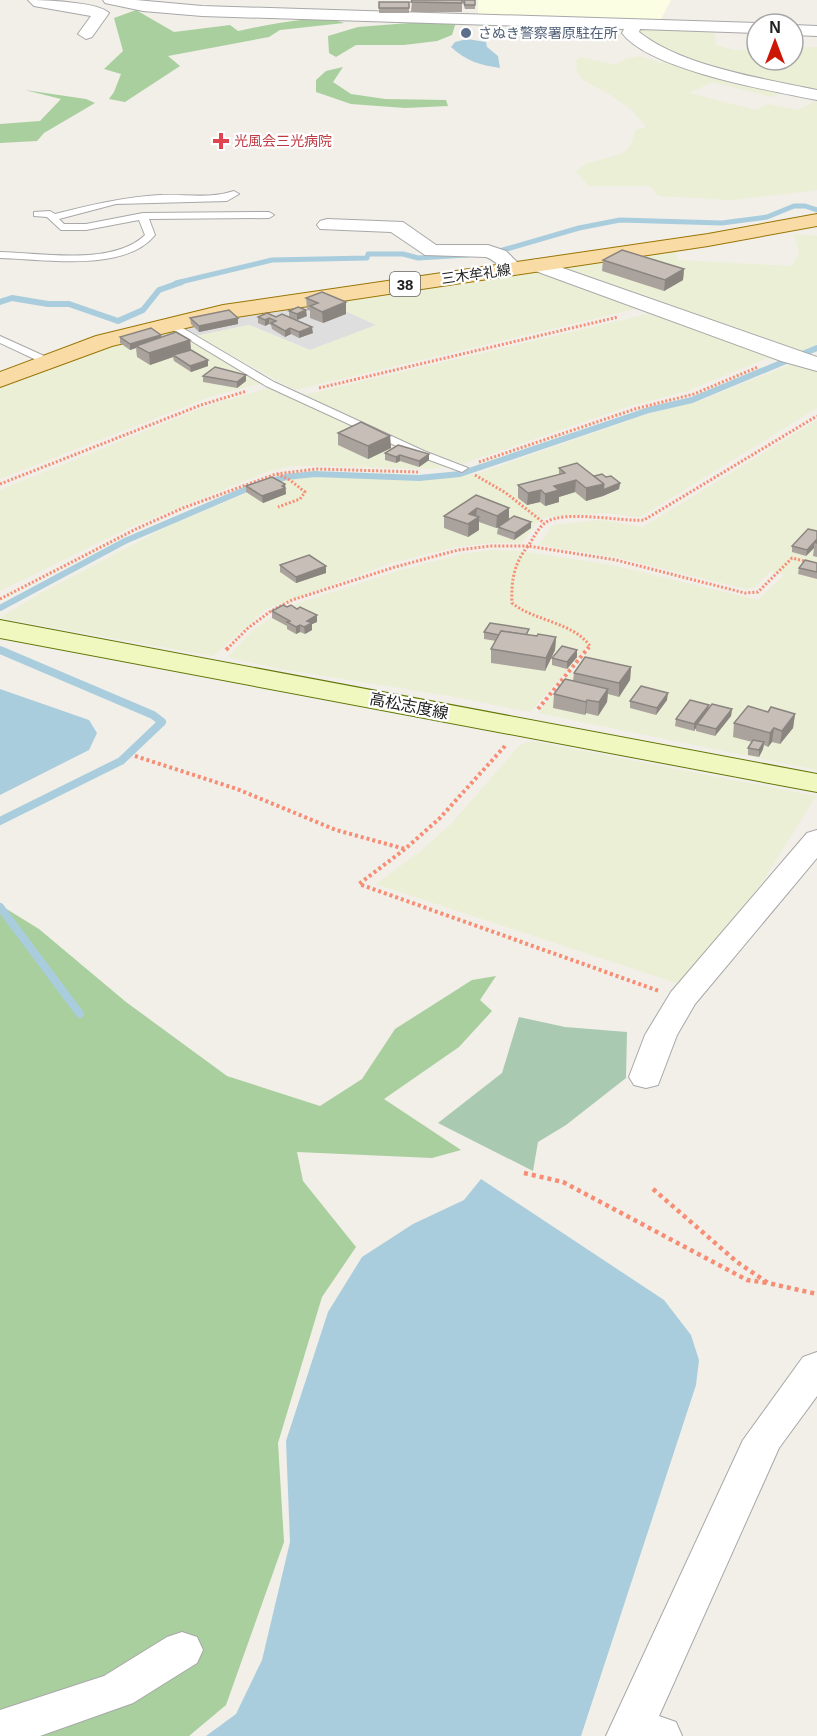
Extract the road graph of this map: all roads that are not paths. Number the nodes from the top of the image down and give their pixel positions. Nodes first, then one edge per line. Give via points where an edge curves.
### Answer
1 (36, 0) edge
2 (111, 0) edge
3 (200, 0) edge
4 (486, 0) edge
5 (349, 1) edge
6 (275, 2) edge
7 (373, 6) edge
8 (486, 20) junction
9 (633, 25) junction
10 (745, 28) edge
11 (86, 34) dead end
12 (817, 95) edge
13 (234, 194) dead end
14 (38, 214) dead end
15 (269, 215) dead end
16 (142, 216) junction
17 (54, 217) junction
18 (817, 220) edge
19 (327, 225) dead end
20 (0, 255) edge
21 (537, 266) junction
22 (514, 269) junction
23 (169, 323) junction
24 (0, 339) edge
25 (798, 359) edge
26 (49, 362) junction
27 (0, 380) edge
28 (466, 470) road end
29 (0, 629) edge
30 (817, 783) edge
31 (817, 839) edge
32 (646, 1077) dead end
33 (817, 1367) edge
34 (182, 1650) dead end
35 (0, 1730) edge
36 (640, 1734) edge

1 - 11 street via 101,13
2 - 7 street via 166,8
3 - 6 street via 214,5
4 - 8 street
5 - 6 street
5 - 7 street
7 - 8 street
8 - 9 street
9 - 10 street
9 - 12 street via 630,33 644,46 740,78
13 - 17 lane via 217,199 116,201
14 - 17 lane
15 - 16 lane
16 - 17 lane via 74,228 61,226
16 - 20 lane via 150,235 145,244 132,249 89,258
18 - 21 main road, 三木牟礼線 / 38 via 758,233
19 - 22 street via 396,226 432,251 488,251
21 - 22 main road, 三木牟礼線 / 38
21 - 25 street
22 - 23 main road, 三木牟礼線 / 38 via 285,301
23 - 26 main road, 三木牟礼線 / 38
23 - 28 lane via 270,384
24 - 26 lane
26 - 27 main road, 三木牟礼線 / 38
29 - 30 main road, 高松志度線
31 - 32 street via 682,999 661,1035
33 - 36 street via 763,1440
34 - 35 street via 118,1690

